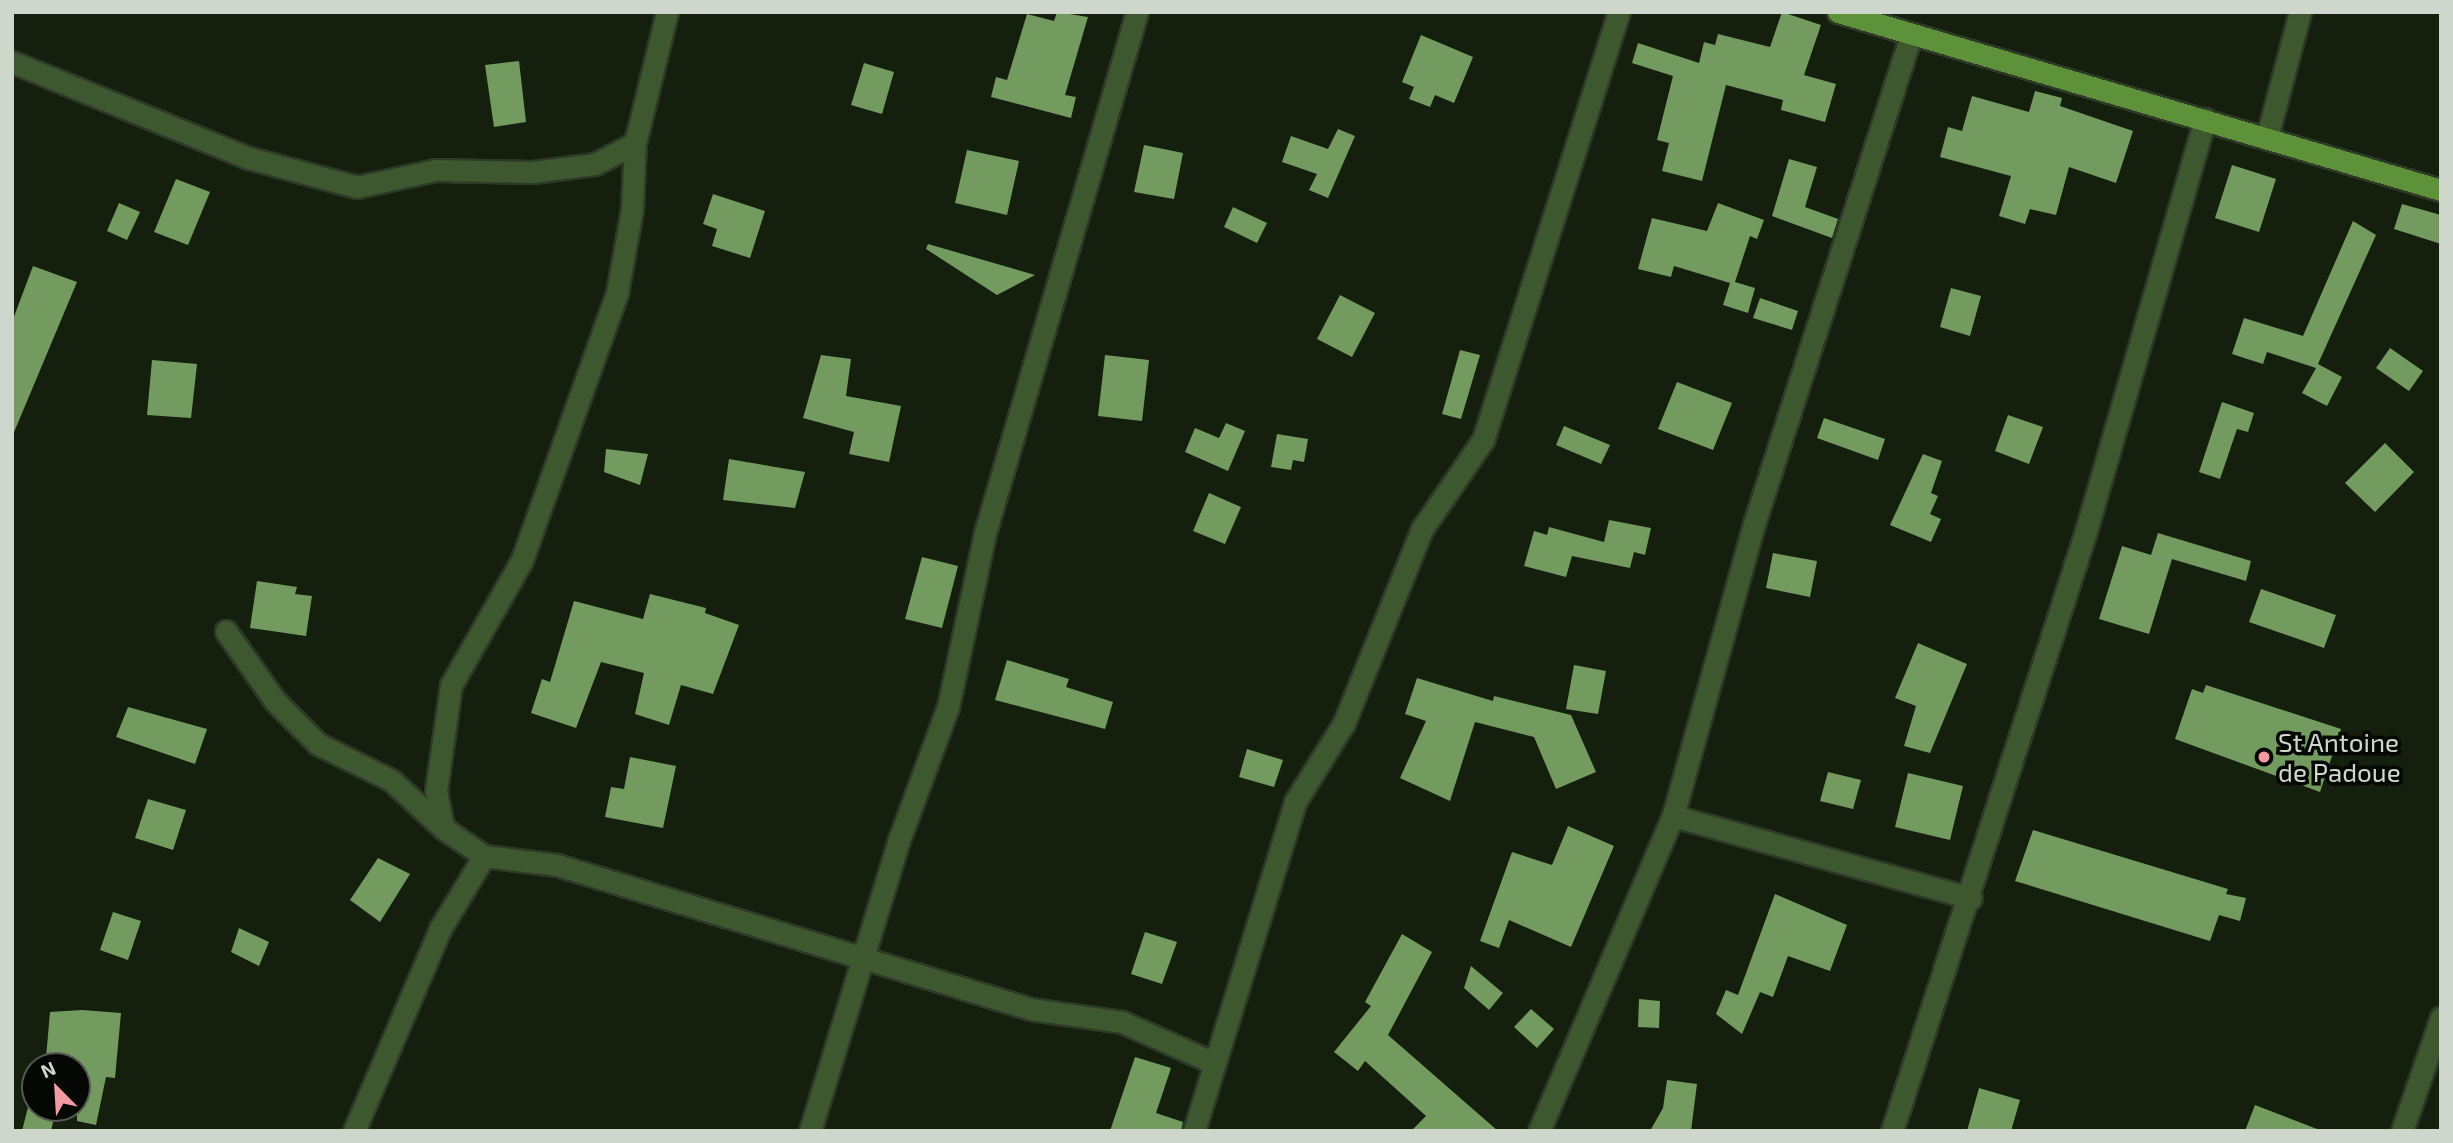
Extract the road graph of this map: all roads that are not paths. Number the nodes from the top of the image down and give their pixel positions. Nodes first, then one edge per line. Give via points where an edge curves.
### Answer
1 (667, 12) edge
2 (1138, 12) edge
3 (1619, 12) edge
4 (1838, 12) edge
5 (2301, 12) edge
6 (1911, 35) junction
7 (12, 62) edge
8 (2205, 119) junction
9 (2267, 137) junction
10 (635, 143) junction
11 (2441, 190) edge
12 (226, 631) dead end
13 (1673, 816) junction
14 (443, 828) junction
15 (484, 856) junction
16 (1971, 898) junction
17 (861, 961) junction
18 (2441, 1018) edge
19 (1214, 1063) junction
20 (354, 1131) edge
21 (810, 1131) edge
22 (1194, 1131) edge
23 (1539, 1131) edge
24 (1892, 1131) edge
25 (2402, 1131) edge

1 - 10 street
2 - 17 street via 985,533 948,707
3 - 19 street via 1483,440 1422,529 1344,723 1295,803
4 - 6 main road
5 - 9 street
6 - 8 main road
6 - 13 street via 1754,524
7 - 10 street via 249,158 358,187 435,170 533,172 595,164
8 - 9 main road
8 - 16 street via 2086,531
9 - 11 main road
10 - 14 street via 632,209 617,293 522,560 451,685 436,791
12 - 14 street via 275,701 318,744 391,780
13 - 16 street
13 - 23 street
14 - 15 street
15 - 17 street via 557,865
15 - 20 street via 440,929
16 - 24 street
17 - 19 street via 1030,1009 1122,1022
17 - 21 street
18 - 25 street
19 - 22 street

